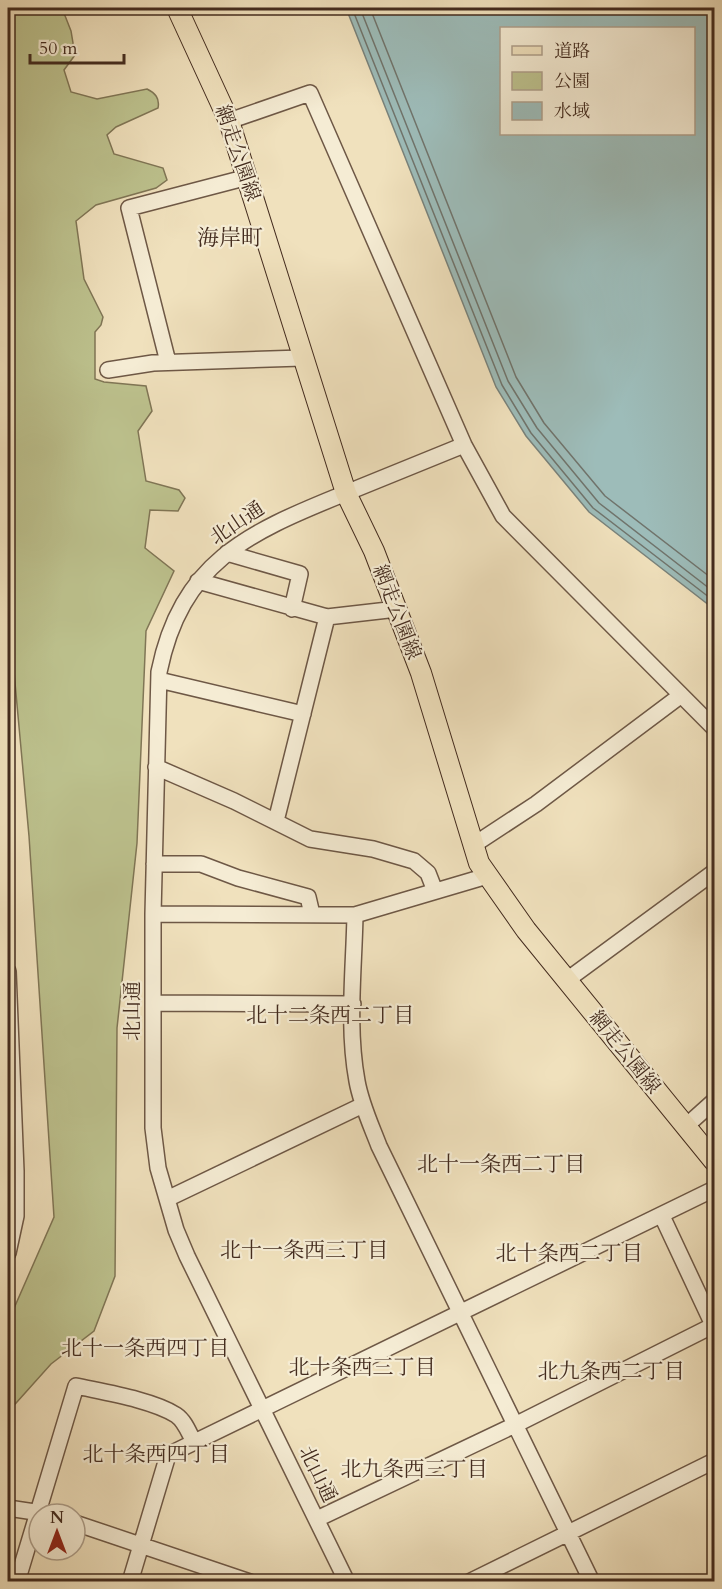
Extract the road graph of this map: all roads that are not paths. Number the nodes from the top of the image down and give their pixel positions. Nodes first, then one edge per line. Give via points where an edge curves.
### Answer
1 (177, 8) edge
2 (229, 121) junction
3 (248, 177) junction
4 (302, 358) junction
5 (168, 362) junction
6 (108, 370) dead end
7 (464, 445) junction
8 (346, 493) junction
9 (227, 553) junction
10 (198, 581) junction
11 (292, 609) junction
12 (397, 609) junction
13 (327, 617) junction
14 (159, 680) junction
15 (680, 696) junction
16 (303, 714) junction
17 (714, 728) edge
18 (156, 767) junction
19 (276, 821) junction
20 (472, 846) junction
21 (154, 864) junction
22 (714, 872) edge
23 (487, 876) junction
24 (435, 891) junction
25 (153, 914) junction
26 (312, 914) junction
27 (355, 915) junction
28 (8, 971) edge
29 (567, 980) junction
30 (153, 1003) junction
31 (353, 1004) junction
32 (714, 1101) edge
33 (363, 1105) junction
34 (685, 1127) junction
35 (12, 1153) edge
36 (714, 1161) edge
37 (714, 1190) edge
38 (167, 1199) junction
39 (662, 1216) junction
40 (8, 1253) edge
41 (463, 1313) junction
42 (714, 1326) edge
43 (263, 1409) junction
44 (517, 1424) junction
45 (194, 1442) junction
46 (714, 1461) edge
47 (45, 1502) edge
48 (8, 1508) edge
49 (27, 1510) edge
50 (317, 1519) junction
51 (87, 1527) edge
52 (569, 1533) junction
53 (141, 1545) junction
54 (27, 1553) edge
55 (17, 1581) edge
56 (130, 1581) edge
57 (250, 1581) edge
58 (347, 1581) edge
59 (469, 1581) edge
60 (592, 1581) edge

1 - 2 main road, 網走公園線
2 - 3 main road, 網走公園線
2 - 7 street via 310,93
3 - 4 main road, 網走公園線
3 - 5 street via 129,208
4 - 5 street
4 - 8 main road, 網走公園線
5 - 6 street
7 - 8 street, 北山通
7 - 15 street via 503,516
8 - 9 street, 北山通 via 281,519
8 - 12 main road, 網走公園線
9 - 10 street, 北山通
9 - 11 street via 300,574
10 - 11 street
10 - 14 street, 北山通 via 168,634
11 - 13 street
12 - 13 street
12 - 20 main road, 網走公園線 via 421,673
13 - 16 street
14 - 16 street
14 - 18 street, 北山通
15 - 17 street
15 - 20 street via 536,804
16 - 19 street
18 - 19 street
18 - 21 street, 北山通
19 - 24 street via 310,839 373,849 414,861 428,873
20 - 23 main road, 網走公園線
21 - 25 street, 北山通
21 - 26 street via 201,864 308,897
22 - 29 street
23 - 24 street
23 - 29 main road, 網走公園線
24 - 27 street
25 - 26 street
25 - 30 street, 北山通
26 - 27 street
27 - 31 street
28 - 35 street
29 - 34 main road, 網走公園線
30 - 31 street
30 - 38 street, 北山通 via 153,1128
31 - 33 street via 355,1066
32 - 34 street
33 - 38 street
33 - 41 street via 379,1146
34 - 36 main road, 網走公園線
35 - 40 street via 16,1216
37 - 39 street
38 - 43 street, 北山通 via 187,1256
39 - 41 street
39 - 42 street
41 - 43 street
41 - 44 street
42 - 44 street
43 - 45 street
43 - 50 street, 北山通
44 - 50 street
44 - 52 street
45 - 47 street via 176,1415 76,1386
45 - 53 street via 168,1455
46 - 52 street
48 - 49 street
50 - 58 street, 北山通
51 - 53 street
52 - 59 street
52 - 60 street
53 - 56 street
53 - 57 street
54 - 55 street

